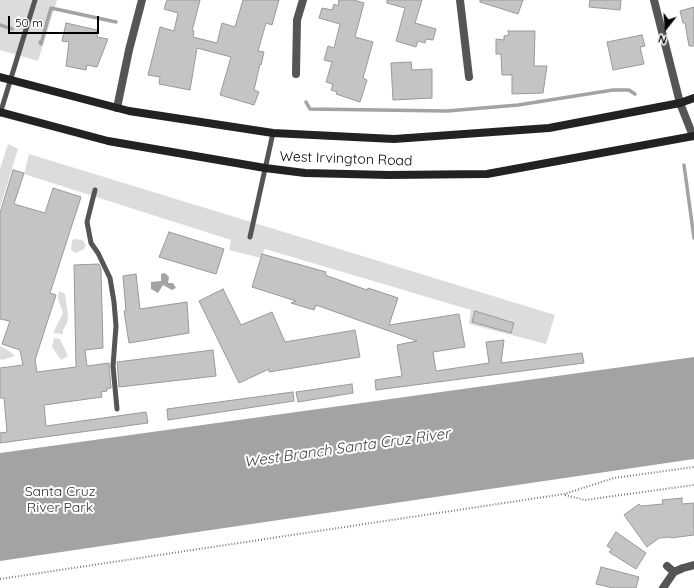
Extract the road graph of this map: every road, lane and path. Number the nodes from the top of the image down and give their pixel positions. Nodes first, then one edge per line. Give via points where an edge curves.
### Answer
1 (35, 0) edge
2 (142, 0) edge
3 (303, 0) edge
4 (460, 0) edge
5 (654, 0) edge
6 (296, 74) dead end
7 (0, 77) edge
8 (469, 77) dead end
9 (11, 80) junction
10 (694, 98) edge
11 (680, 103) junction
12 (117, 108) junction
13 (0, 113) edge
14 (273, 133) junction
15 (694, 137) edge
16 (264, 168) junction
17 (95, 190) dead end
18 (250, 237) dead end
19 (117, 409) dead end
20 (694, 467) edge
21 (694, 485) edge
22 (564, 494) junction
23 (694, 565) edge
24 (667, 566) dead end
25 (674, 572) junction
26 (0, 579) edge
27 (664, 588) edge

1 - 9 lane
2 - 12 street
3 - 6 street via 296,20
4 - 8 street
5 - 11 street
7 - 9 main road, West Irvington Road
9 - 12 main road, West Irvington Road
9 - 13 lane
10 - 11 main road, West Irvington Road
11 - 14 main road, West Irvington Road via 549,128 394,139
11 - 15 street
12 - 14 main road, West Irvington Road
13 - 16 main road, West Irvington Road via 108,141
14 - 16 lane
15 - 16 main road, West Irvington Road via 487,174 305,173
16 - 18 lane
17 - 19 lane via 87,222 91,243 110,278 114,302 116,326 112,366
20 - 22 path via 614,478
21 - 22 path via 585,500
22 - 26 path
23 - 25 street
24 - 25 street
25 - 27 street

